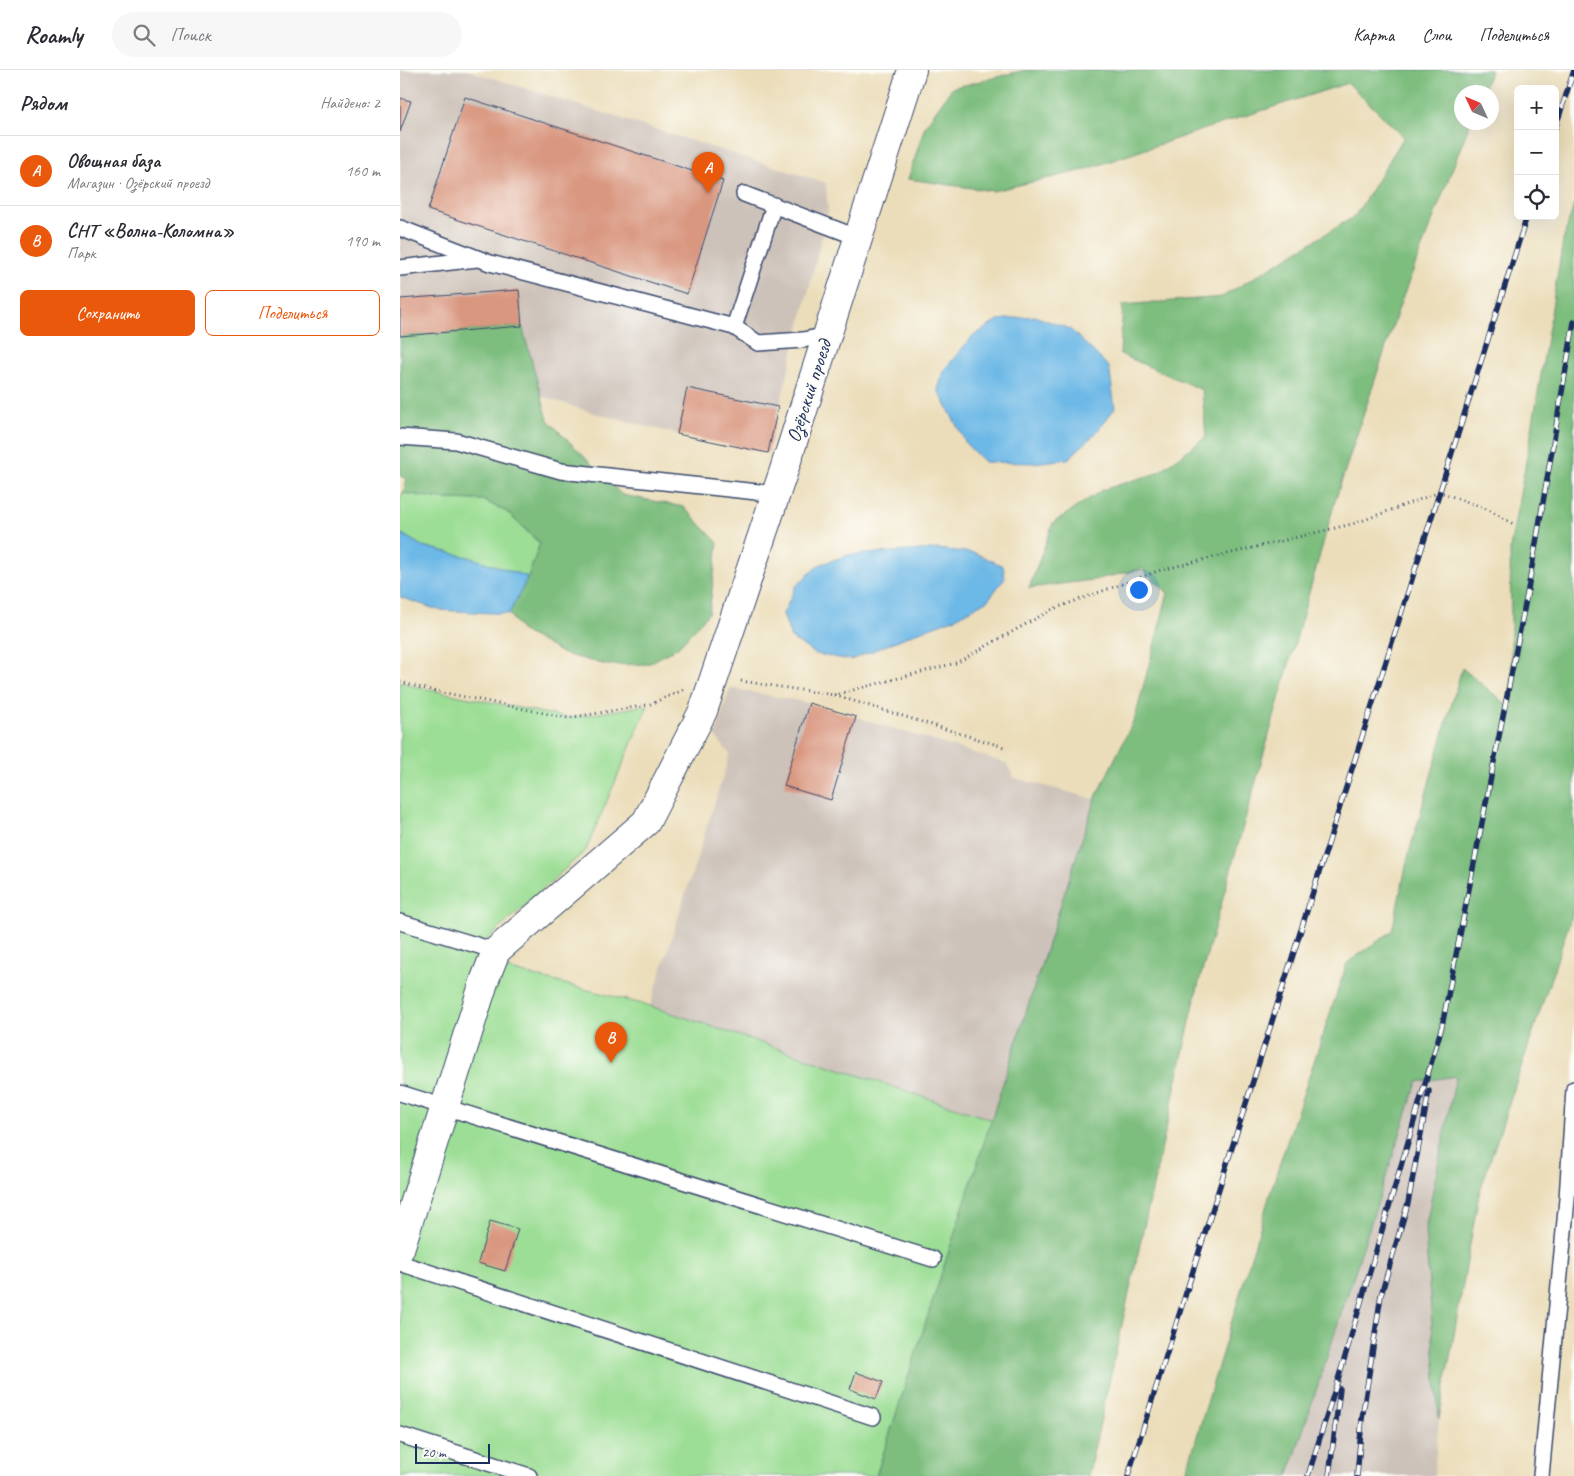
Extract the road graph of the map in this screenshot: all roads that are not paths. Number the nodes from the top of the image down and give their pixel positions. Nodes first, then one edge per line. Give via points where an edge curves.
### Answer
1 (912, 70) edge
2 (744, 194) dead end
3 (774, 205) junction
4 (400, 228) edge
5 (860, 238) junction
6 (479, 259) junction
7 (400, 268) edge
8 (734, 327) junction
9 (828, 335) junction
10 (400, 437) edge
11 (776, 494) junction
12 (400, 922) edge
13 (496, 951) junction
14 (1574, 1089) edge
15 (400, 1093) edge
16 (445, 1107) junction
17 (400, 1249) edge
18 (933, 1259) dead end
19 (400, 1263) edge
20 (873, 1416) dead end
21 (400, 1435) edge
22 (528, 1476) edge
23 (1541, 1476) edge

1 - 5 street, Озёрский проезд
2 - 3 lane
3 - 5 lane
3 - 8 lane
4 - 6 lane
5 - 9 street, Озёрский проезд
6 - 7 lane
6 - 8 lane
8 - 9 lane via 758,342
9 - 11 street, Озёрский проезд
10 - 11 lane via 456,441 561,472
11 - 13 street, Озёрский проезд via 703,711 646,822
12 - 13 lane
13 - 16 street
14 - 23 lane
15 - 16 lane
16 - 17 street
16 - 18 lane
19 - 20 lane
21 - 22 lane

